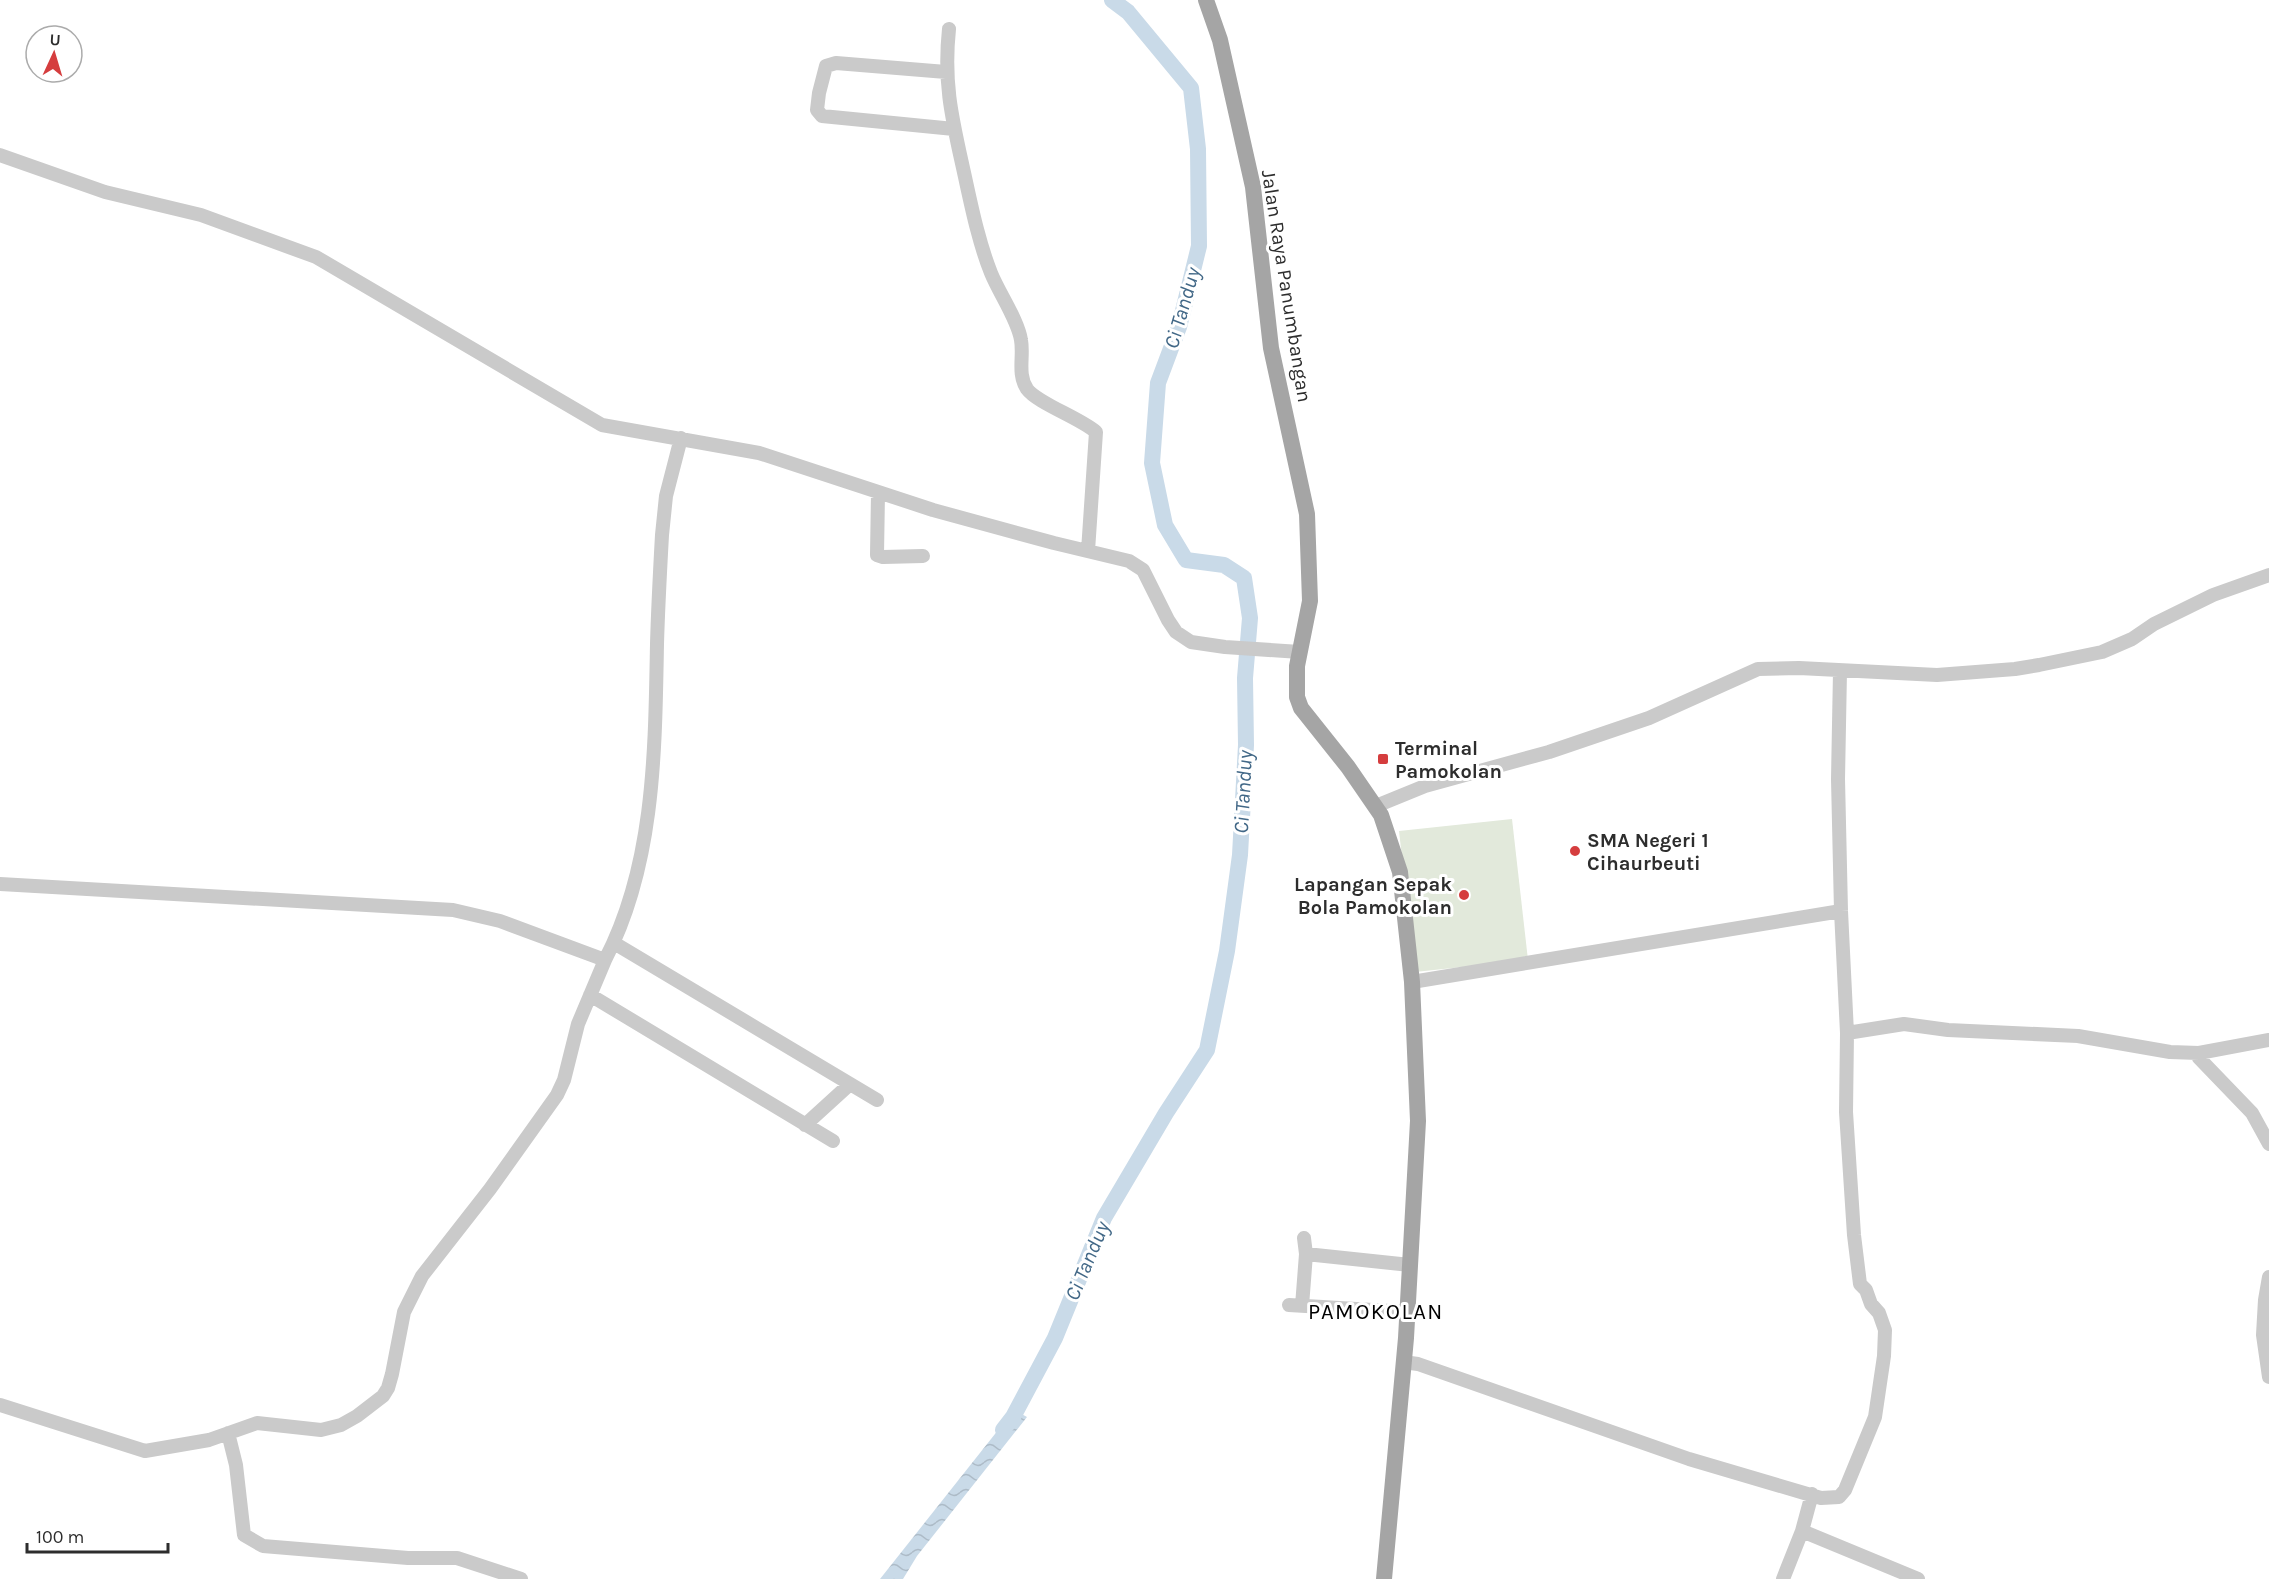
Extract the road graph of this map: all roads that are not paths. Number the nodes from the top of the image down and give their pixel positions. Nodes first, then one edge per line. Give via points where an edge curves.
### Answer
1 (1206, 0) edge
2 (949, 29) dead end
3 (946, 72) junction
4 (954, 129) junction
5 (0, 155) edge
6 (681, 438) junction
7 (878, 493) junction
8 (1088, 551) junction
9 (923, 556) dead end
10 (2269, 575) edge
11 (1300, 651) junction
12 (1840, 671) junction
13 (1376, 806) junction
14 (0, 884) edge
15 (1840, 911) junction
16 (614, 944) junction
17 (605, 960) junction
18 (1412, 982) junction
19 (590, 995) junction
20 (1847, 1033) junction
21 (2269, 1040) edge
22 (2199, 1053) junction
23 (850, 1084) junction
24 (877, 1100) dead end
25 (805, 1125) junction
26 (833, 1141) dead end
27 (2269, 1144) edge
28 (1304, 1238) dead end
29 (1306, 1254) junction
30 (1410, 1265) junction
31 (2269, 1277) edge
32 (1407, 1312) junction
33 (1403, 1362) junction
34 (2269, 1377) edge
35 (0, 1405) edge
36 (228, 1433) junction
37 (1812, 1494) junction
38 (1802, 1531) junction
39 (521, 1579) edge
40 (1384, 1579) edge
41 (1783, 1579) edge
42 (1918, 1579) edge

1 - 11 main road, Jalan Raya Panumbangan via 1220,40 1253,187 1271,348 1307,514 1310,601
2 - 3 street
3 - 4 street
3 - 4 street via 829,65 819,93 818,110 822,116
4 - 8 street via 988,262 1021,339 1022,373 1028,390 1096,432
5 - 6 street via 105,192 201,215 316,258 602,425
6 - 7 street via 759,453
6 - 16 street via 666,496 662,535 653,772 639,865
7 - 8 street
7 - 9 street via 877,555
8 - 11 street via 1129,561 1143,570 1167,620 1191,642
10 - 12 street via 2213,595 2102,652 2015,669 1937,675
11 - 13 main road, Jalan Raya Panumbangan via 1296,680 1301,708
12 - 13 street via 1758,669 1649,718 1550,752 1425,786
12 - 15 street
13 - 18 main road, Jalan Raya Panumbangan via 1400,872
14 - 17 street via 453,910 500,921
15 - 18 street
15 - 20 street
16 - 17 street
16 - 23 street
17 - 19 street
18 - 30 main road, Jalan Raya Panumbangan via 1418,1121
19 - 25 street
19 - 36 street via 557,1095 422,1276 407,1306 392,1374 383,1396 357,1416 332,1428 261,1423
20 - 22 street via 1904,1024 2078,1036 2170,1052
20 - 37 street via 1846,1112 1857,1270 1860,1284 1885,1330 1884,1356 1875,1417 1845,1490 1839,1497
21 - 22 street
22 - 27 street via 2199,1058 2252,1113
23 - 24 street
23 - 25 street
25 - 26 street
28 - 29 street
29 - 30 street
29 - 32 street via 1296,1305
30 - 32 main road, Jalan Raya Panumbangan
31 - 34 street via 2263,1335
32 - 33 main road, Jalan Raya Panumbangan
33 - 37 street via 1689,1459
33 - 40 main road, Jalan Raya Panumbangan
35 - 36 street via 140,1450 210,1440
36 - 39 street via 244,1534 263,1546 408,1558 457,1558
37 - 38 street
38 - 41 street
38 - 42 street

